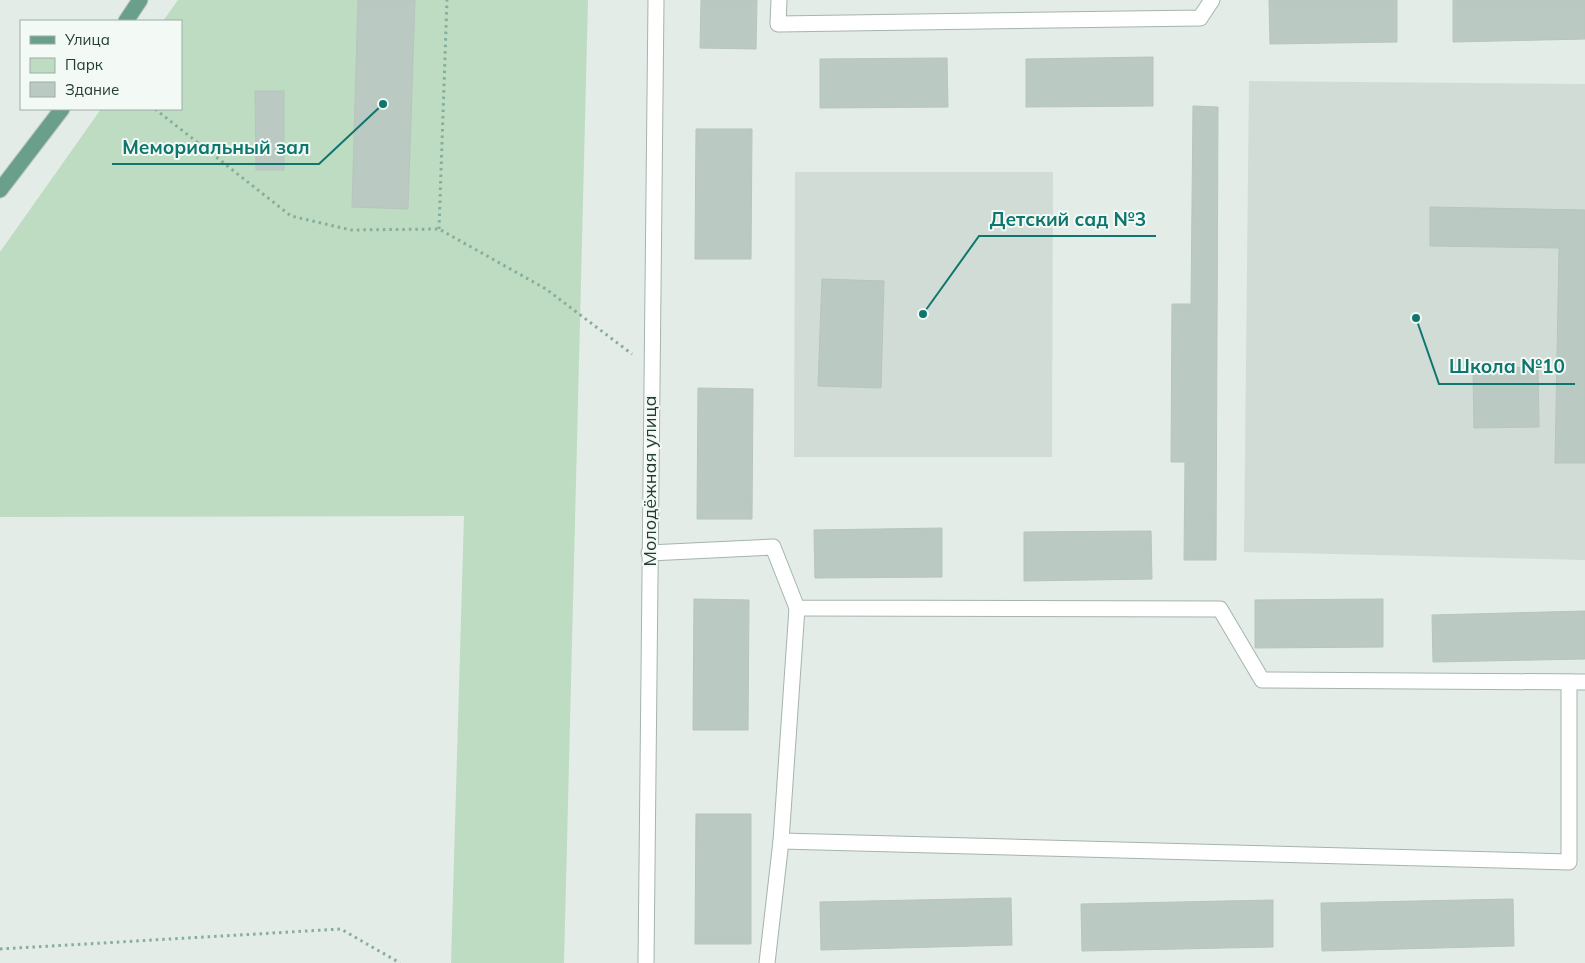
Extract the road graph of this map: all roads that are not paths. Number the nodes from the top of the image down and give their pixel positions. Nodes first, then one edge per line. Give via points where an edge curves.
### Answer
1 (140, 0) edge
2 (656, 0) edge
3 (779, 0) edge
4 (1212, 0) edge
5 (127, 20) edge
6 (61, 110) edge
7 (0, 190) edge
8 (649, 553) junction
9 (797, 608) junction
10 (1569, 682) junction
11 (1585, 682) edge
12 (781, 842) junction
13 (646, 963) edge
14 (767, 963) edge

1 - 5 main road
2 - 8 street, Молодёжная улица
3 - 4 street via 778,24 1200,18
6 - 7 main road
8 - 9 street via 773,547
8 - 13 street, Молодёжная улица
9 - 10 street via 1220,609 1262,680
9 - 12 street
10 - 11 street
10 - 12 street via 1569,862
12 - 14 street

